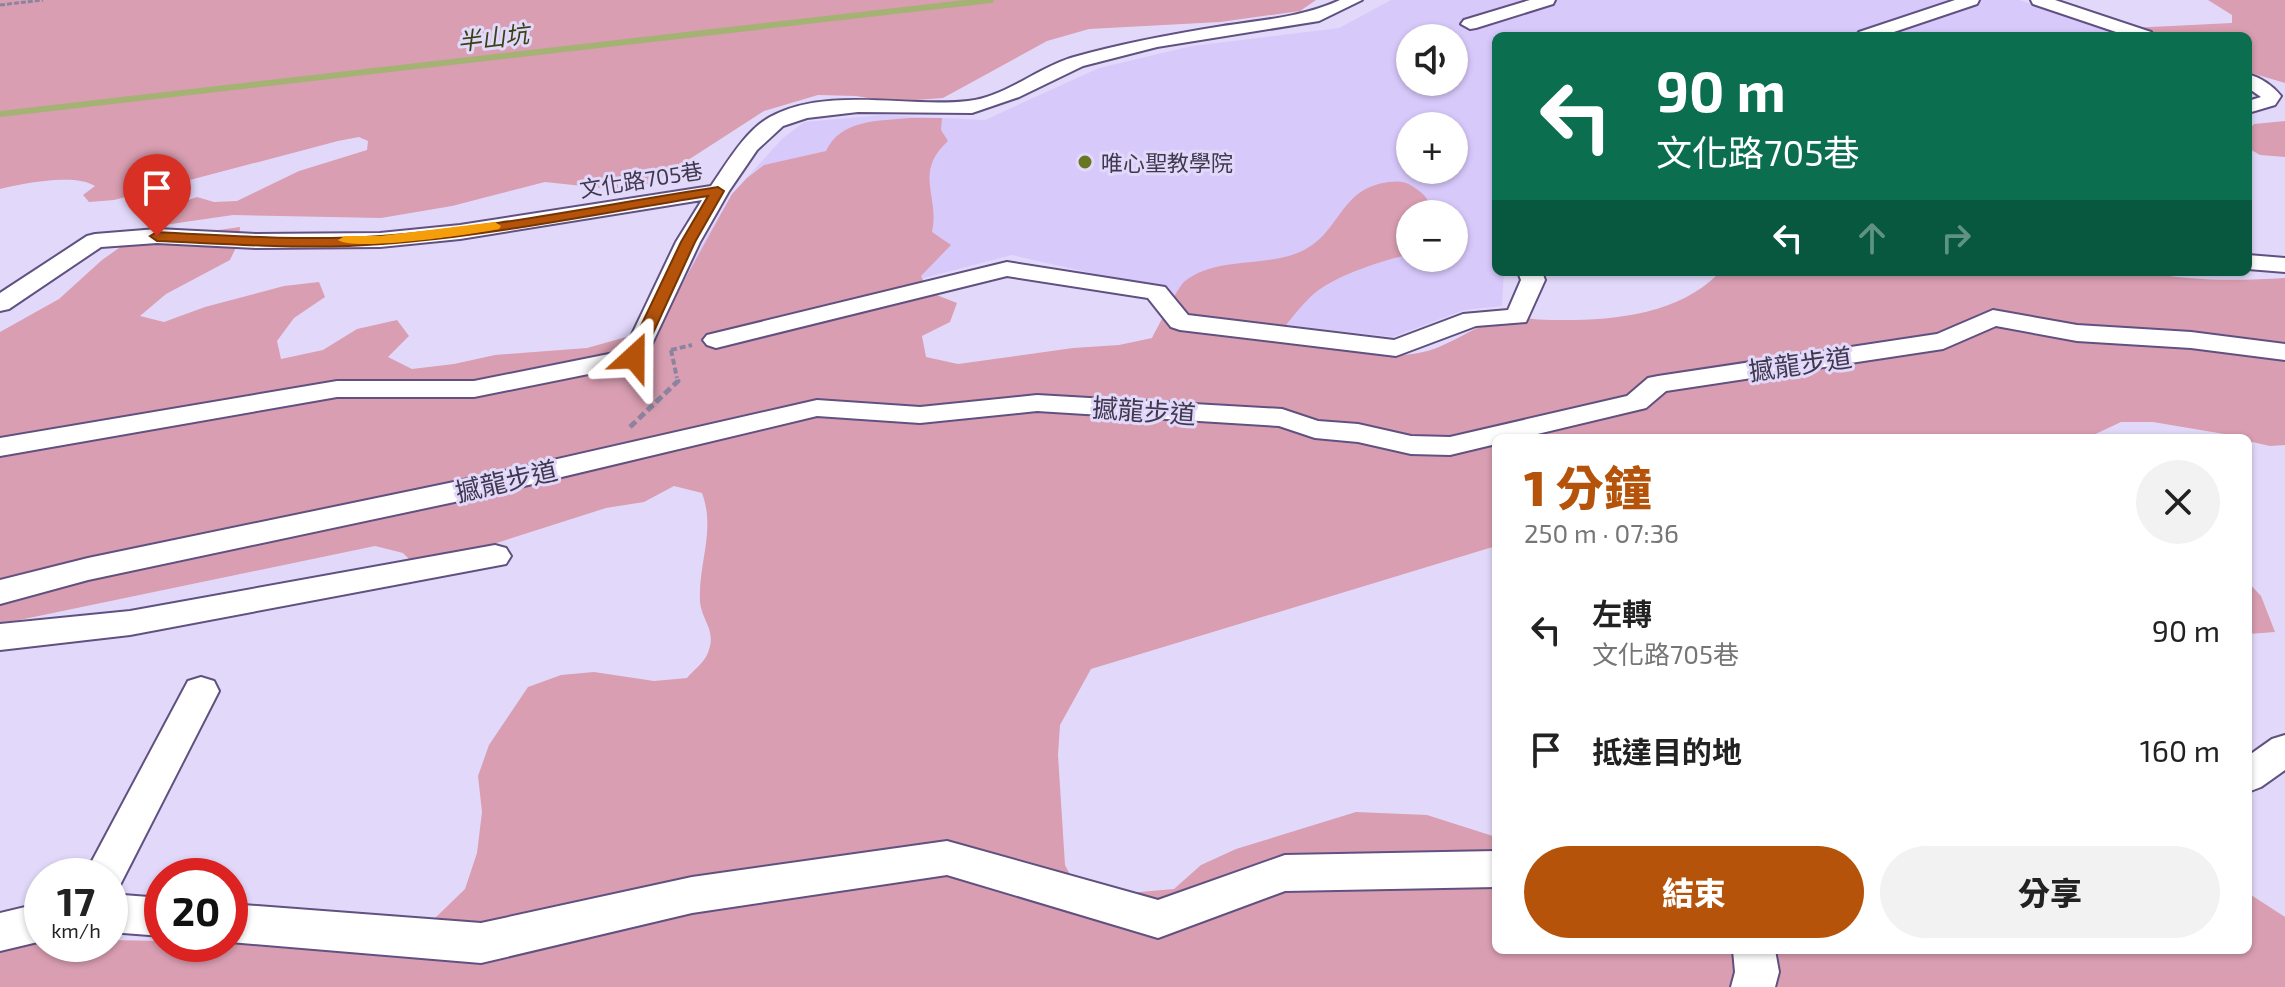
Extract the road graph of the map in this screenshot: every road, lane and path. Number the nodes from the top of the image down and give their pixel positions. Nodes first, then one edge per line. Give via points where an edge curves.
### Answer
1 (43, 0) edge
2 (1354, 0) edge
3 (1547, 0) edge
4 (1971, 0) edge
5 (2039, 0) edge
6 (0, 5) edge
7 (1470, 24) dead end
8 (1877, 32) edge
9 (2133, 32) edge
10 (2252, 82) edge
11 (2252, 106) edge
12 (718, 191) junction
13 (2252, 262) edge
14 (2285, 265) edge
15 (1532, 276) edge
16 (0, 304) edge
17 (716, 340) joint
18 (671, 350) junction
19 (2285, 352) edge
20 (634, 357) junction
21 (1501, 434) edge
22 (1492, 436) edge
23 (0, 447) edge
24 (598, 458) junction
25 (495, 556) dead end
26 (0, 592) edge
27 (0, 637) edge
28 (201, 691) dead end
29 (2285, 750) edge
30 (2252, 773) edge
31 (113, 858) edge
32 (1492, 869) edge
33 (248, 924) edge
34 (24, 926) edge
35 (0, 932) edge
36 (1755, 954) edge
37 (1753, 987) edge

1 - 6 path
2 - 12 lane, 文化路705巷 via 1319,16 1157,42 1077,62 972,107 858,106 804,112 776,122 750,146
3 - 7 lane
4 - 8 lane
5 - 9 lane
10 - 11 lane via 2271,96
12 - 16 lane, 文化路705巷 via 380,240 157,236 95,241
12 - 20 lane
13 - 14 lane
15 - 17 lane via 1517,317 1472,319 1396,348 1180,322 1156,292 1007,269
17 - 18 path
18 - 20 path
18 - 24 path via 678,381
19 - 21 lane, 撼龍步道 via 2077,333 1993,318 1943,341 1658,384 1636,402
20 - 23 lane via 474,389 337,389
22 - 24 lane, 撼龍步道 via 1450,446 1411,445 1315,429 1282,418 1037,403 920,415 817,408
24 - 26 lane, 撼龍步道
25 - 27 lane via 130,623
28 - 31 lane
29 - 30 lane
32 - 33 lane via 1285,873 1158,919 947,858 692,895 481,943
34 - 35 lane
36 - 37 lane

